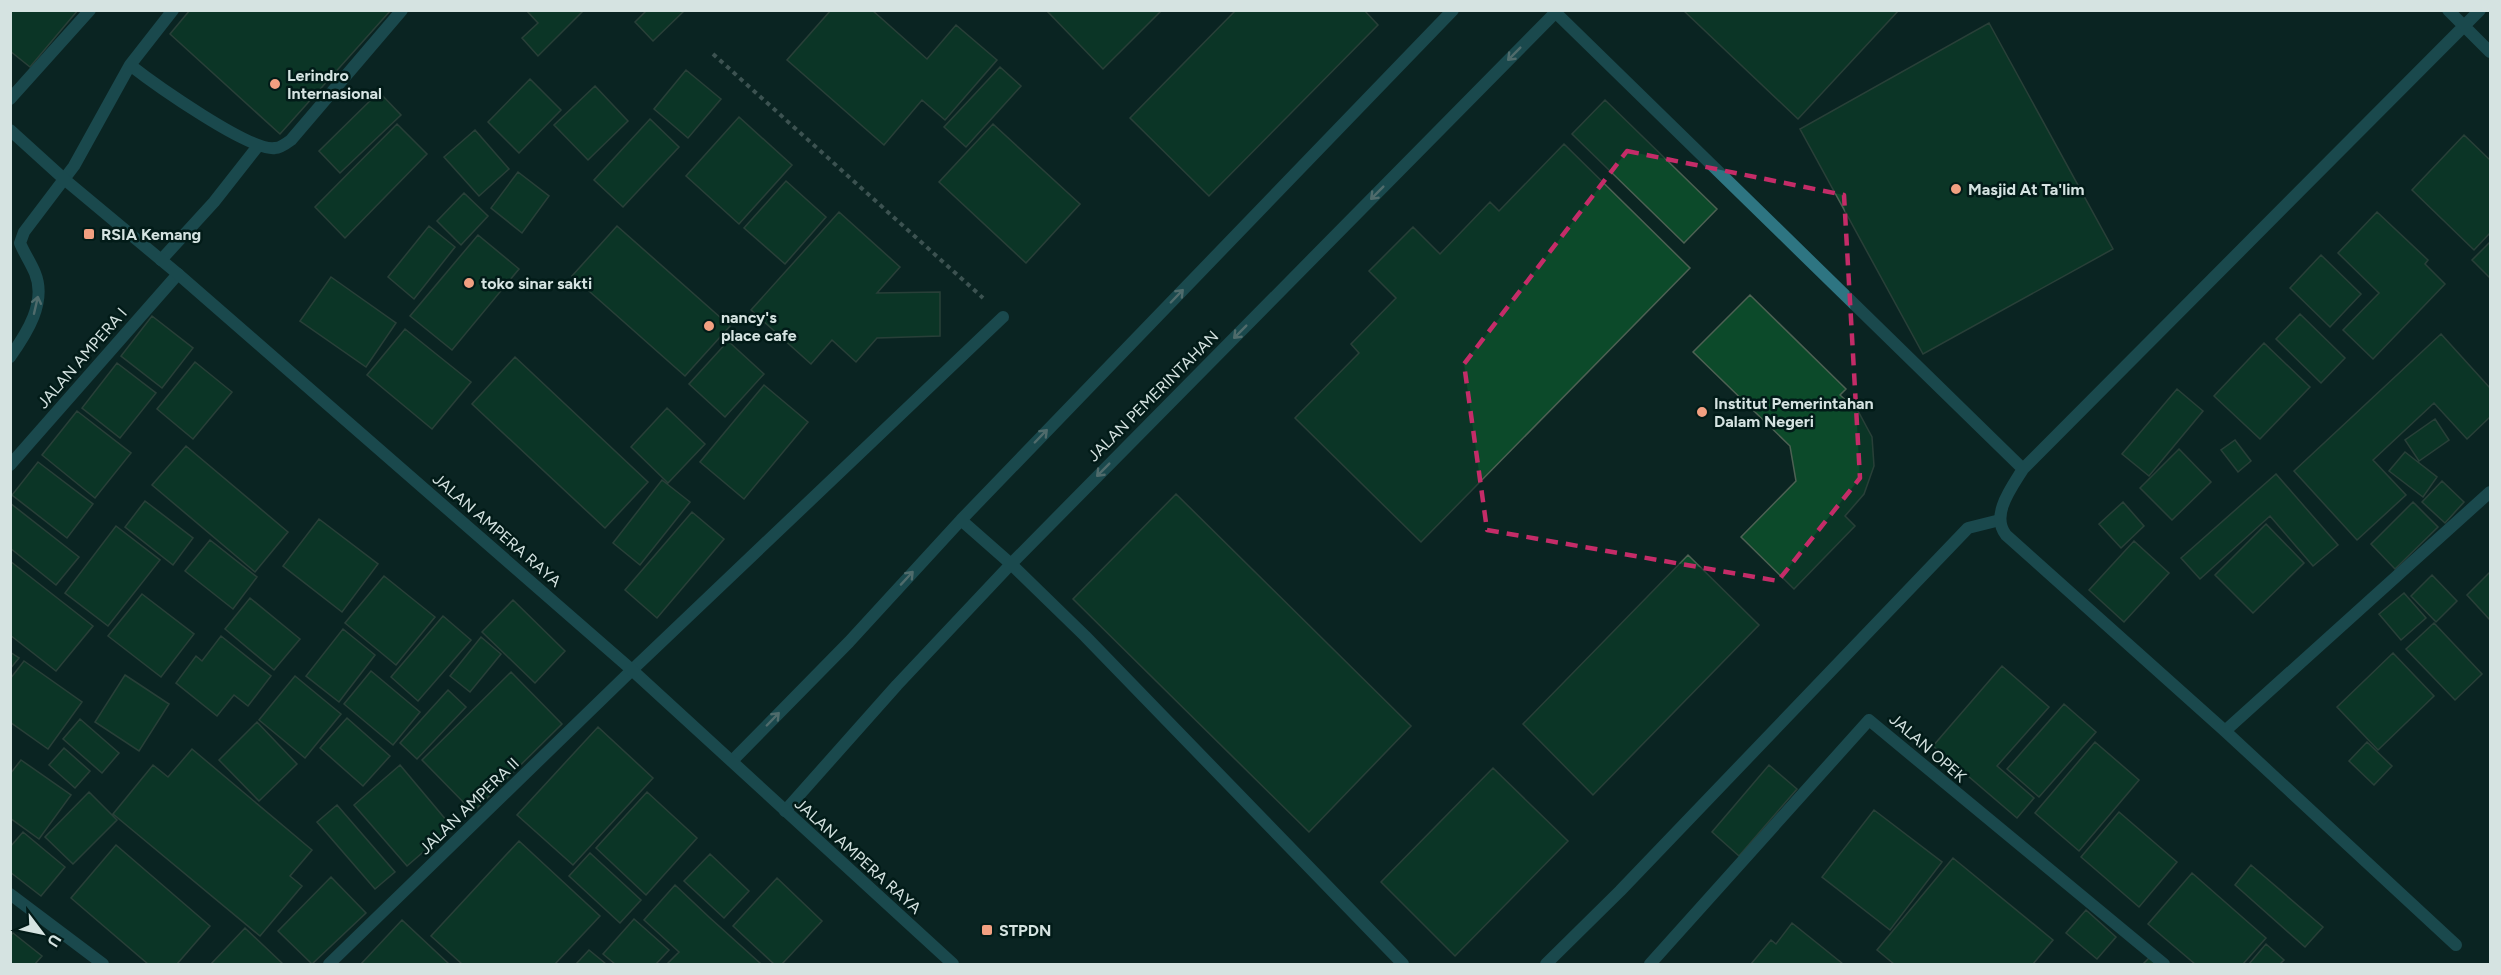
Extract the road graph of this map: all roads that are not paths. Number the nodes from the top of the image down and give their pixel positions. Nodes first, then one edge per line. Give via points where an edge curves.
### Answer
1 (90, 10) edge
2 (173, 10) edge
3 (402, 10) edge
4 (1454, 10) edge
5 (2448, 10) edge
6 (2480, 10) edge
7 (1554, 12) edge
8 (2465, 27) junction
9 (2490, 52) edge
10 (130, 65) junction
11 (10, 99) edge
12 (10, 130) edge
13 (258, 147) junction
14 (64, 179) junction
15 (161, 260) junction
16 (178, 274) junction
17 (1003, 316) road end
18 (10, 357) edge
19 (10, 465) edge
20 (2023, 469) junction
21 (2490, 492) edge
22 (961, 519) junction
23 (2000, 520) junction
24 (1011, 564) junction
25 (632, 670) junction
26 (2225, 731) junction
27 (732, 761) junction
28 (785, 812) junction
29 (10, 894) edge
30 (2456, 945) dead end
31 (103, 964) edge
32 (329, 964) edge
33 (953, 964) edge
34 (1403, 964) edge
35 (1546, 964) edge
36 (1650, 964) edge
37 (2164, 964) edge

1 - 11 street
2 - 10 street
3 - 13 street via 291,140 275,148
22 -> 4 street
5 - 8 street
6 - 8 street
7 - 20 street
7 -> 24 street, JALAN PEMERINTAHAN
8 - 9 street
8 - 20 street
10 - 13 street via 171,96
10 - 14 street
12 - 14 street, JALAN AMPERA RAYA
13 - 15 street
14 - 15 street, JALAN AMPERA RAYA
18 -> 14 street via 32,321 39,297 36,274 20,243
15 - 16 street, JALAN AMPERA RAYA
16 - 19 street, JALAN AMPERA I
16 - 25 street, JALAN AMPERA RAYA
17 - 25 street, JALAN AMPERA II
20 - 23 street via 2008,492
21 - 26 street
22 - 24 street
27 -> 22 street via 849,642
23 - 26 street via 2006,535
23 - 35 street via 1968,528
24 - 28 street, JALAN PEMERINTAHAN
24 - 34 street
25 - 27 street, JALAN AMPERA RAYA
25 - 32 street, JALAN AMPERA II
26 - 30 street
27 - 28 street, JALAN AMPERA RAYA
28 - 33 street, JALAN AMPERA RAYA
29 - 31 street
36 - 37 street, JALAN OPEK via 1869,720

